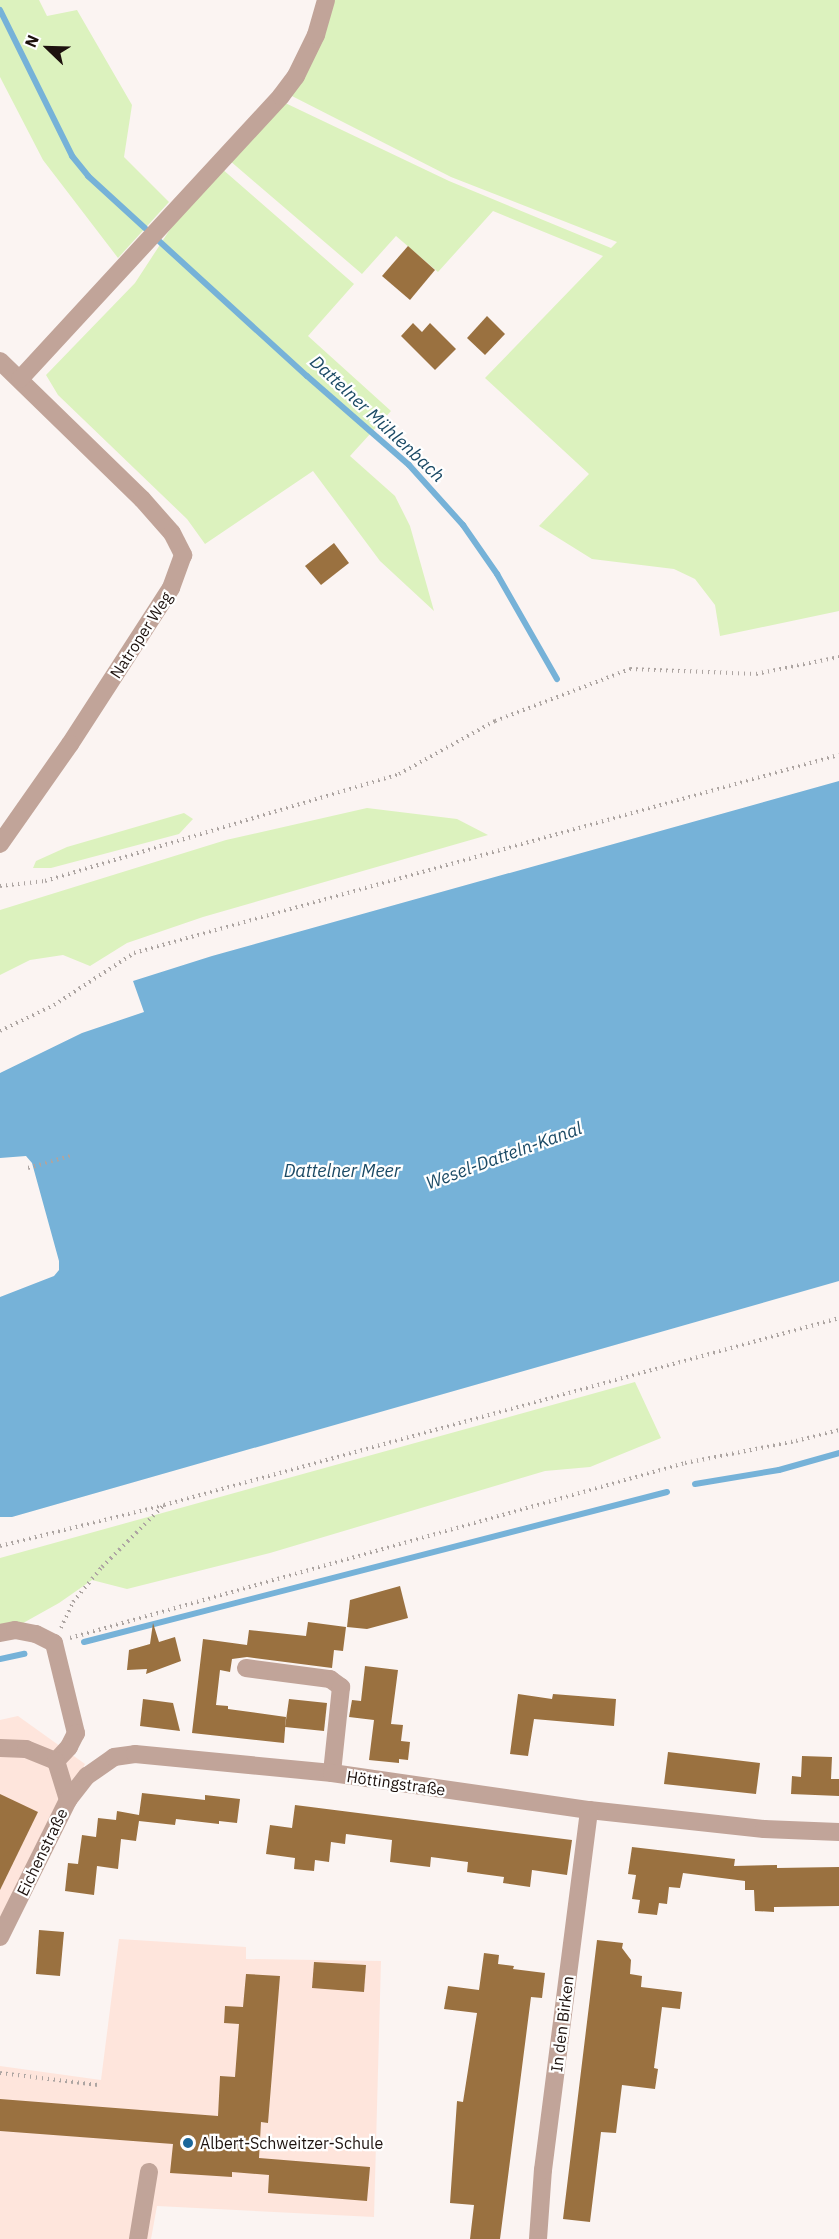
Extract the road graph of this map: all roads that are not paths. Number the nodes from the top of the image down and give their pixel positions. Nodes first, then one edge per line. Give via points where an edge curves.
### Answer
1 (326, 0) edge
2 (0, 361) edge
3 (20, 380) junction
4 (0, 844) edge
5 (0, 1633) edge
6 (246, 1668) dead end
7 (0, 1748) edge
8 (56, 1761) junction
9 (332, 1773) junction
10 (68, 1800) junction
11 (589, 1810) junction
12 (839, 1832) edge
13 (0, 1937) edge
14 (149, 2172) dead end
15 (138, 2239) edge
16 (538, 2239) edge

1 - 3 street via 316,35 296,76 281,96
2 - 3 street, Natroper Weg
3 - 4 street, Natroper Weg via 142,499 172,533 183,555 171,588
5 - 8 street via 15,1630 54,1643 76,1733
6 - 9 street via 330,1679 341,1687
7 - 8 street via 26,1749
8 - 10 street
9 - 10 street, Höttingstraße via 135,1754 114,1758 87,1776
9 - 11 street, Höttingstraße
10 - 13 street, Eichenstraße
11 - 12 street, Höttingstraße via 764,1829
11 - 16 street, In den Birken via 543,2170
14 - 15 street

